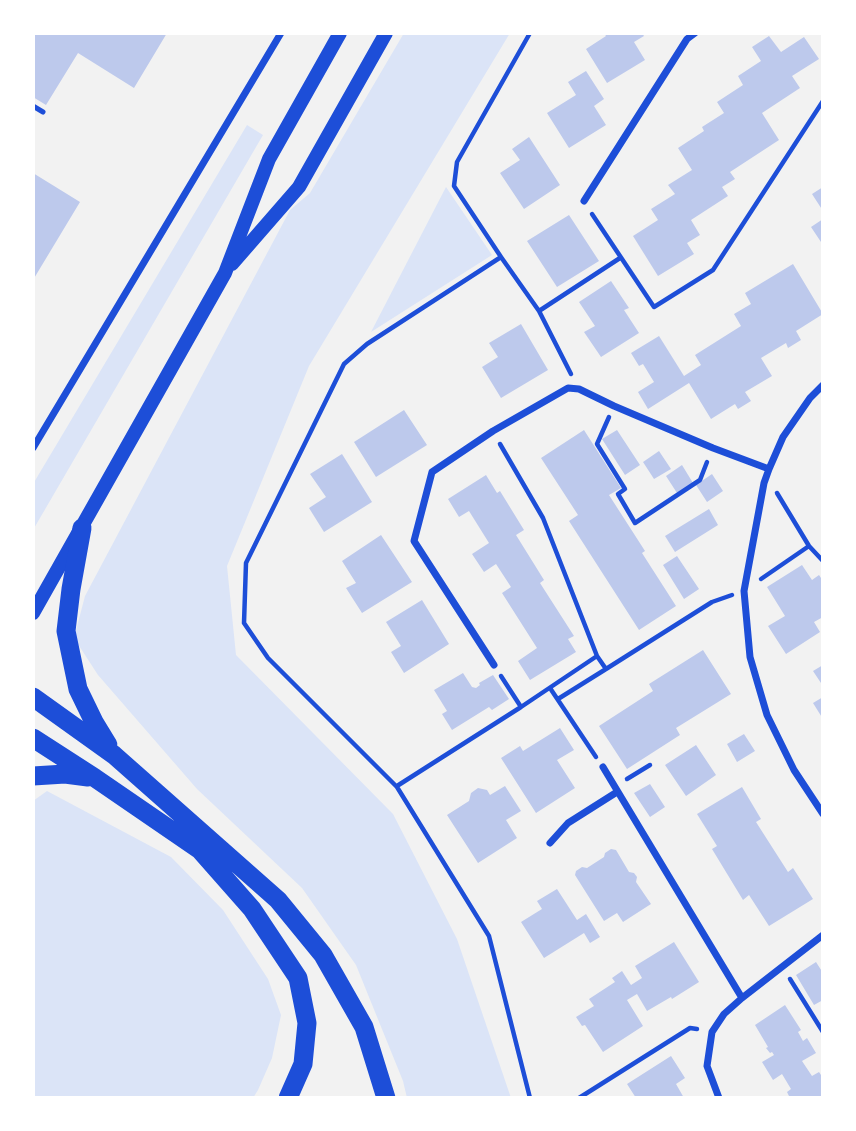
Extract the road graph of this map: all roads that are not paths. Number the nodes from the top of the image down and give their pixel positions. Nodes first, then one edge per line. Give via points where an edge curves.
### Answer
1 (281, 33) edge
2 (340, 33) edge
3 (386, 33) edge
4 (695, 33) edge
5 (33, 106) edge
6 (43, 112) dead end
7 (584, 201) road end
8 (225, 273) junction
9 (823, 385) edge
10 (33, 448) edge
11 (769, 469) junction
12 (82, 527) junction
13 (33, 613) edge
14 (494, 665) road end
15 (33, 697) edge
16 (33, 738) edge
17 (114, 755) junction
18 (603, 767) road end
19 (33, 776) edge
20 (96, 778) junction
21 (616, 789) junction
22 (823, 814) edge
23 (550, 843) dead end
24 (823, 935) edge
25 (742, 998) junction
26 (288, 1098) edge
27 (386, 1098) edge
28 (719, 1098) edge

1 - 10 street
2 - 8 main road via 269,159
3 - 8 main road via 299,187
4 - 7 street
5 - 6 lane
8 - 12 main road
9 - 11 street via 783,437
11 - 14 street via 568,388 432,472 414,541
11 - 22 street via 744,591 750,657 766,715
12 - 13 main road
12 - 17 highway via 66,631 78,689
15 - 17 highway
16 - 20 highway
17 - 27 highway via 278,900 323,955 364,1027
18 - 21 street
19 - 20 highway
20 - 26 highway via 200,850 252,909 298,978 307,1023 303,1064
21 - 23 street via 568,823
21 - 25 street
24 - 25 street
25 - 28 street via 712,1032 707,1066

